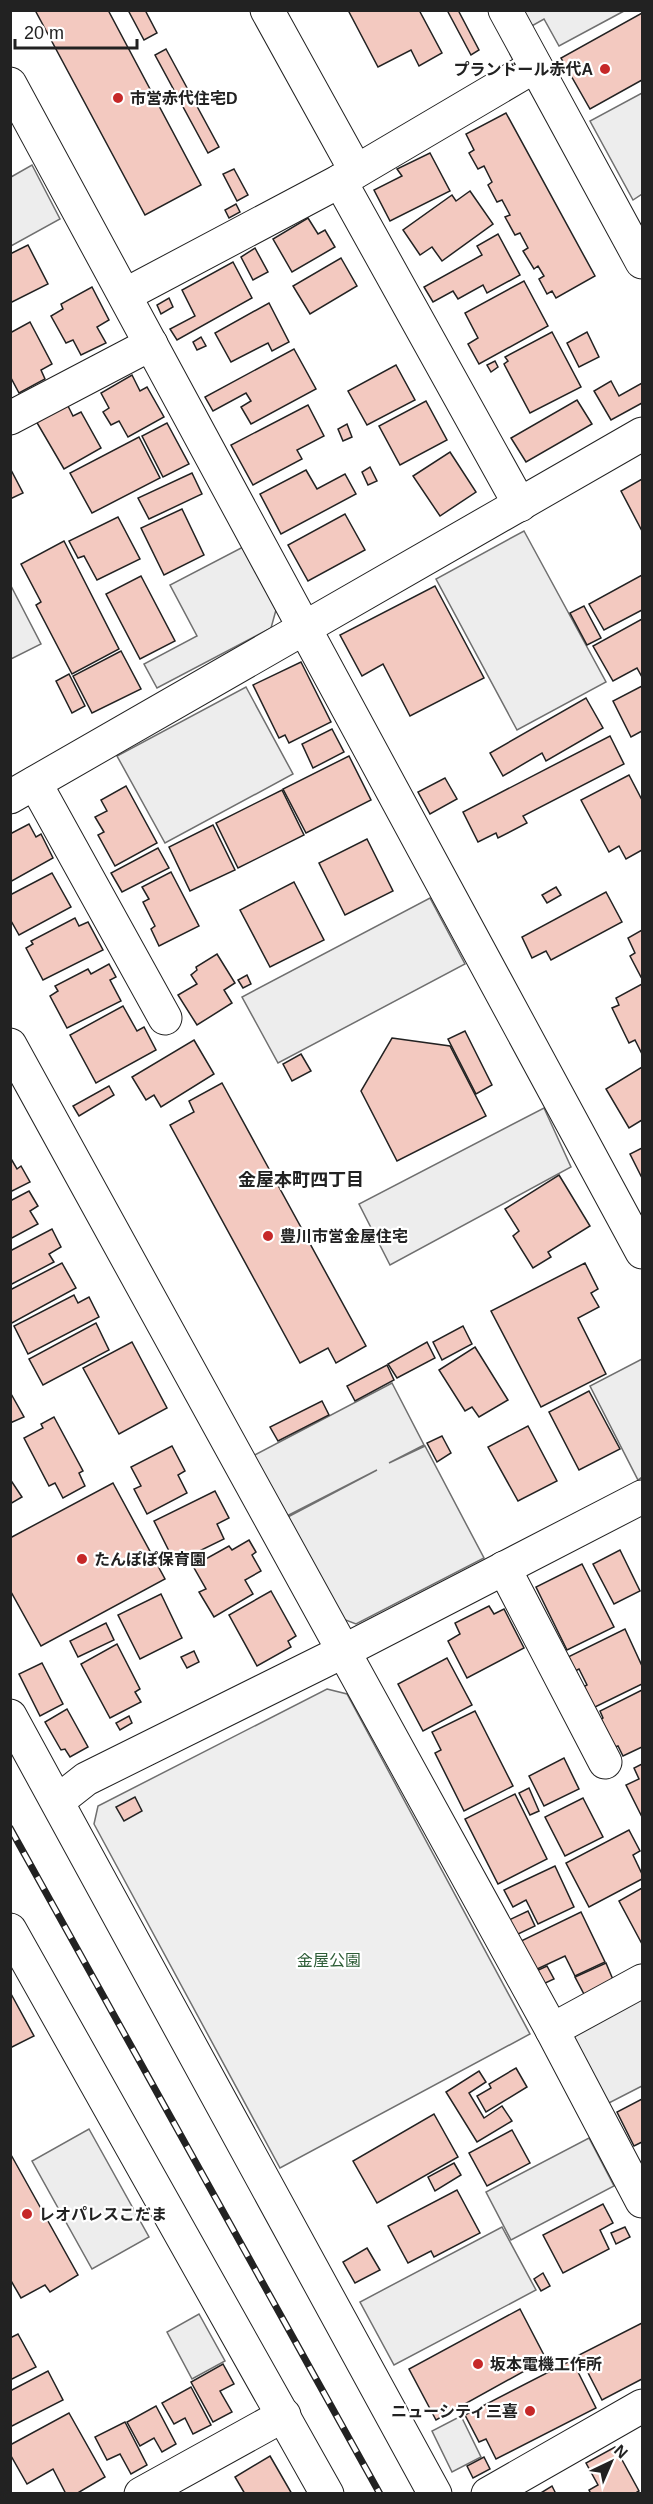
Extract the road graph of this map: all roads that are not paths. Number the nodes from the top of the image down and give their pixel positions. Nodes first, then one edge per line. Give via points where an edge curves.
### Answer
1 (267, 10) edge
2 (505, 10) edge
3 (535, 66) junction
4 (10, 84) edge
5 (348, 176) junction
6 (642, 262) edge
7 (125, 295) junction
8 (151, 344) junction
9 (10, 418) edge
10 (642, 434) edge
11 (520, 505) junction
12 (306, 627) junction
13 (23, 790) edge
14 (165, 1018) dead end
15 (10, 1045) edge
16 (642, 1252) edge
17 (642, 1497) edge
18 (504, 1568) junction
19 (344, 1651) junction
20 (10, 1716) edge
21 (605, 1762) dead end
22 (58, 1801) junction
23 (10, 1930) edge
24 (642, 1981) edge
25 (552, 2030) junction
26 (642, 2201) edge
27 (642, 2406) edge
28 (284, 2415) junction
29 (141, 2493) edge
30 (327, 2493) edge
31 (435, 2493) edge
32 (488, 2493) edge

1 - 5 street
2 - 3 street
3 - 5 street
3 - 6 street
4 - 7 street
5 - 7 street
5 - 11 street
7 - 8 street
8 - 9 street
8 - 12 street
10 - 11 street
11 - 12 street
12 - 13 street
12 - 16 street
13 - 14 street
15 - 19 street
17 - 18 street
18 - 19 street
18 - 21 street
19 - 22 street via 86,1779
19 - 25 street
20 - 22 street
22 - 31 street
23 - 28 street
24 - 25 street
25 - 26 street
27 - 32 street
28 - 29 street
28 - 30 street

